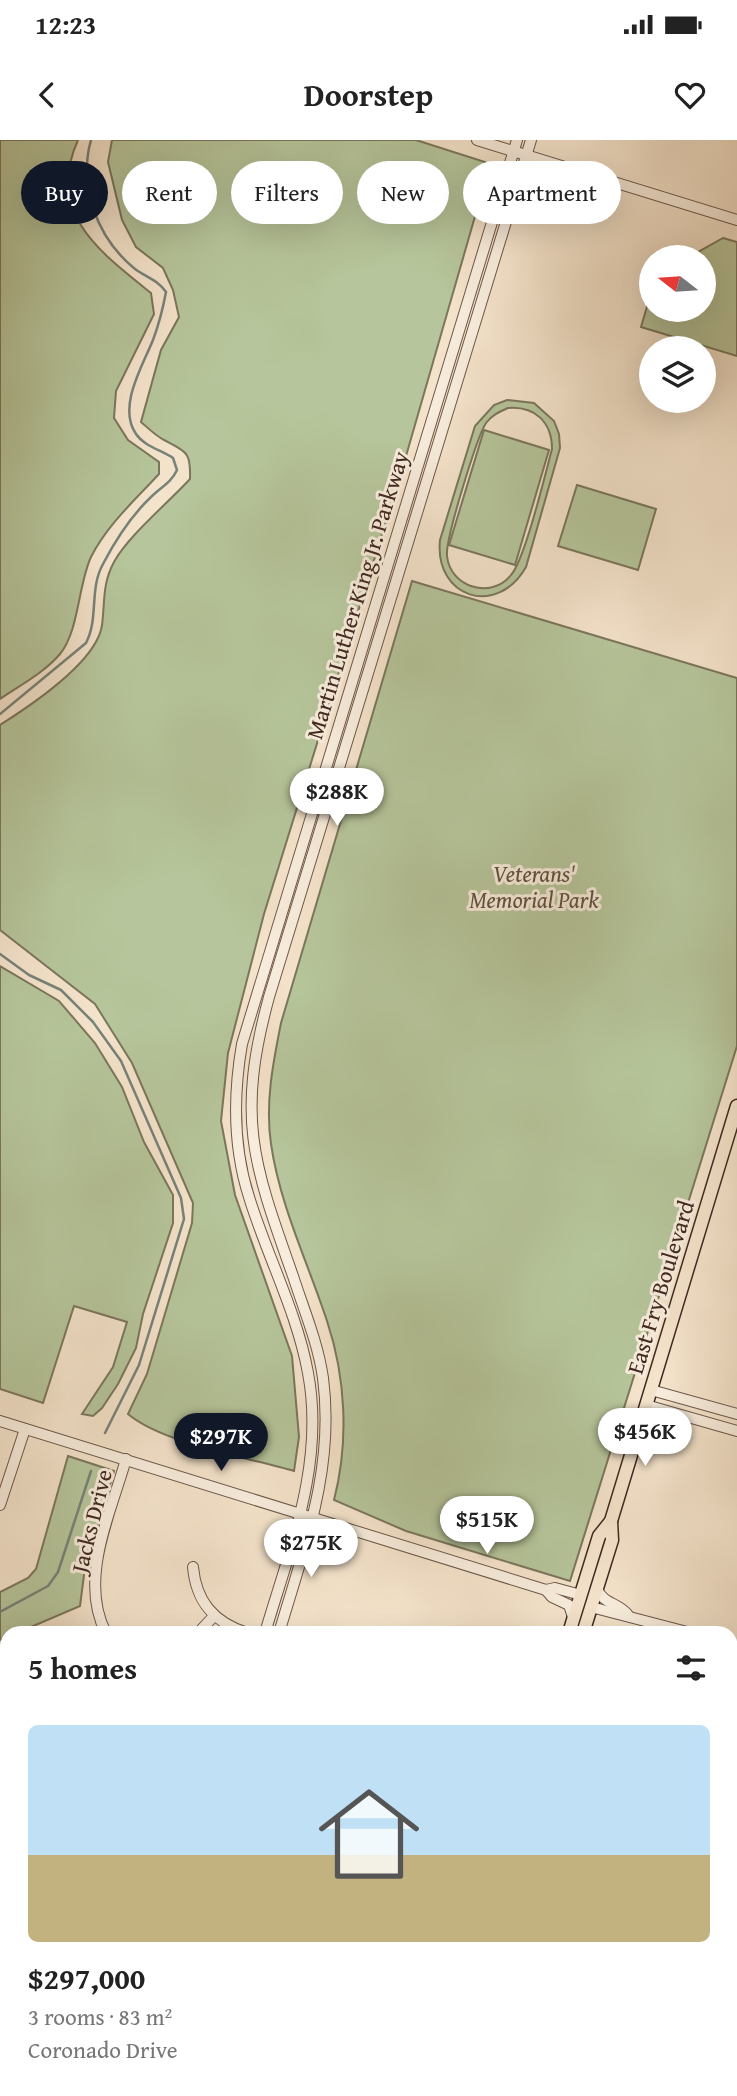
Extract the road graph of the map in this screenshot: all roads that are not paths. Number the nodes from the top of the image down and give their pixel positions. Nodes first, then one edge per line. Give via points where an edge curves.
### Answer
1 (477, 140) edge
2 (517, 140) edge
3 (531, 140) edge
4 (514, 152) junction
5 (527, 156) junction
6 (737, 220) edge
7 (737, 1106) edge
8 (651, 1390) junction
9 (646, 1405) junction
10 (737, 1414) edge
11 (0, 1422) edge
12 (25, 1429) junction
13 (737, 1432) edge
14 (127, 1460) junction
15 (4, 1485) edge
16 (0, 1505) edge
17 (306, 1515) junction
18 (611, 1521) junction
19 (193, 1567) dead end
20 (597, 1588) junction
21 (546, 1590) junction
22 (581, 1595) junction
23 (591, 1607) junction
24 (628, 1615) junction
25 (214, 1616) junction
26 (573, 1618) junction
27 (103, 1626) edge
28 (205, 1626) edge
29 (233, 1626) edge
30 (267, 1626) edge
31 (281, 1626) edge
32 (571, 1626) edge
33 (585, 1626) edge
34 (666, 1626) edge

1 - 4 street
2 - 4 street, Martin Luther King Jr. Parkway
3 - 5 street, Martin Luther King Jr. Parkway
4 - 5 street
4 - 17 street, Martin Luther King Jr. Parkway via 252,1006 238,1066 236,1125 242,1173 299,1332 309,1374 313,1449
5 - 6 street
5 - 17 street, Martin Luther King Jr. Parkway via 269,997 253,1067 253,1151 323,1377 325,1461
7 - 8 main road, East Fry Boulevard
8 - 9 main road, East Fry Boulevard
8 - 10 street
9 - 13 street
9 - 18 main road, East Fry Boulevard
11 - 12 street
12 - 14 street
12 - 15 street
14 - 17 street
14 - 27 street, Jacks Drive via 95,1573 97,1611
15 - 16 street
17 - 21 street
17 - 30 street, Martin Luther King Jr. Parkway
17 - 31 street, Martin Luther King Jr. Parkway
18 - 20 main road, East Fry Boulevard via 612,1541
18 - 22 main road, East Fry Boulevard via 599,1536
19 - 25 street via 195,1588
20 - 23 main road, East Fry Boulevard
20 - 24 street via 608,1604
21 - 22 street
21 - 26 street via 569,1605
22 - 26 main road, East Fry Boulevard
23 - 24 street
23 - 33 main road, East Fry Boulevard
24 - 34 street
25 - 28 street
25 - 29 street
26 - 32 main road, East Fry Boulevard

